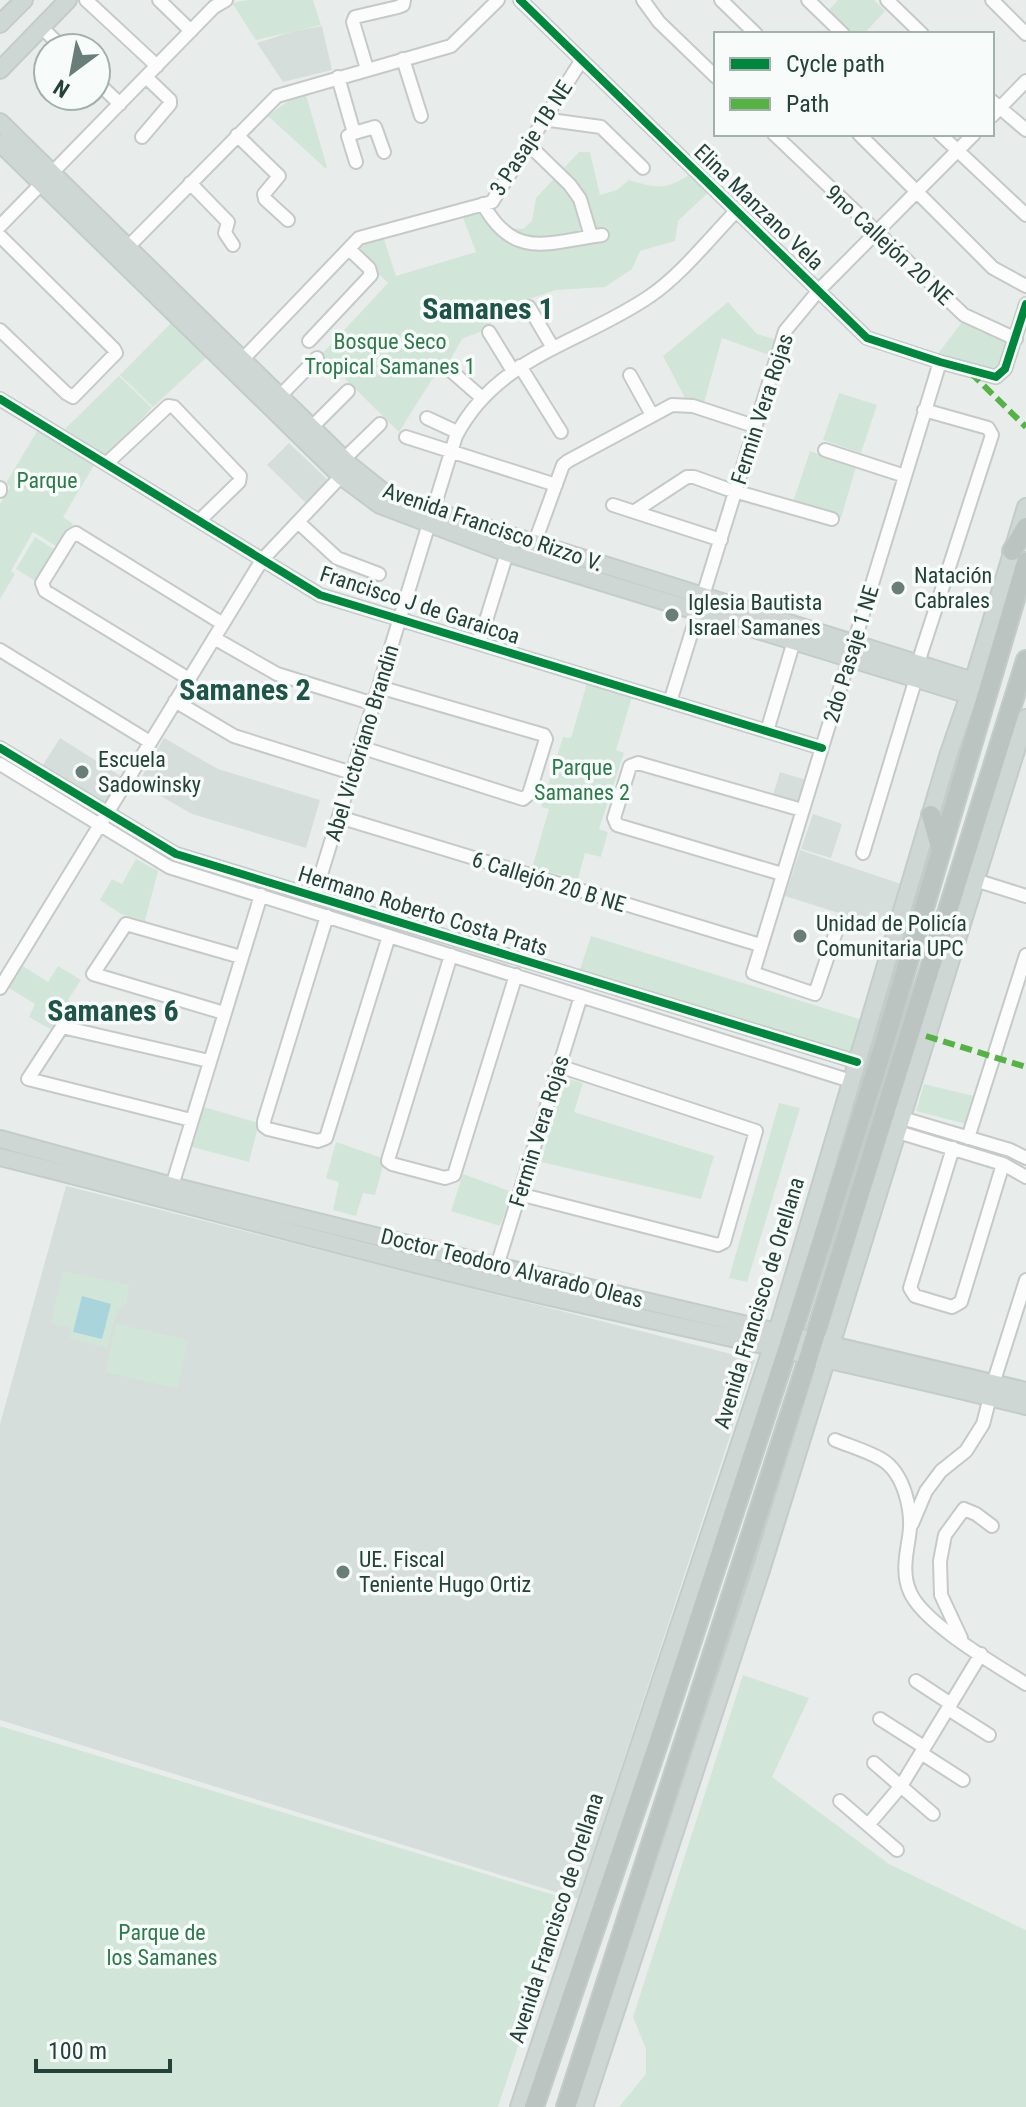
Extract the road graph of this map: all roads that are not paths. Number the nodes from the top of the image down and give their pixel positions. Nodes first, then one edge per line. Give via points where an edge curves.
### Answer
1 (24, 0) edge
2 (68, 0) edge
3 (86, 0) edge
4 (159, 0) edge
5 (226, 0) edge
6 (404, 0) edge
7 (498, 0) edge
8 (520, 0) edge
9 (643, 0) edge
10 (721, 0) edge
11 (808, 0) edge
12 (887, 0) edge
13 (992, 0) edge
14 (0, 24) edge
15 (41, 27) junction
16 (191, 31) junction
17 (46, 32) edge
18 (754, 32) edge
19 (841, 32) edge
20 (920, 32) edge
21 (1026, 34) edge
22 (403, 59) junction
23 (581, 61) junction
24 (157, 66) junction
25 (367, 69) junction
26 (0, 70) edge
27 (714, 75) edge
28 (146, 77) junction
29 (338, 77) junction
30 (1026, 81) edge
31 (112, 96) edge
32 (120, 104) junction
33 (994, 108) edge
34 (421, 116) dead end
35 (543, 119) junction
36 (0, 122) edge
37 (1026, 130) edge
38 (354, 133) junction
39 (237, 135) junction
40 (776, 136) edge
41 (861, 136) edge
42 (942, 136) edge
43 (972, 136) edge
44 (142, 137) dead end
45 (0, 143) edge
46 (528, 144) junction
47 (957, 151) junction
48 (384, 152) dead end
49 (356, 162) dead end
50 (643, 168) dead end
51 (47, 178) junction
52 (190, 183) junction
53 (917, 192) junction
54 (483, 204) junction
55 (737, 210) junction
56 (1026, 215) edge
57 (288, 220) dead end
58 (0, 226) edge
59 (876, 234) junction
60 (0, 236) edge
61 (233, 245) dead end
62 (127, 248) junction
63 (349, 249) junction
64 (1026, 286) edge
65 (819, 290) junction
66 (1026, 304) edge
67 (529, 307) dead end
68 (0, 330) edge
69 (489, 332) dead end
70 (1016, 339) junction
71 (309, 341) dead end
72 (553, 348) junction
73 (317, 358) dead end
74 (242, 360) junction
75 (940, 362) junction
76 (449, 369) dead end
77 (517, 369) junction
78 (630, 375) dead end
79 (348, 391) dead end
80 (280, 396) junction
81 (481, 397) junction
82 (0, 399) edge
83 (924, 410) junction
84 (652, 415) junction
85 (427, 418) dead end
86 (380, 424) dead end
87 (754, 426) junction
88 (312, 427) junction
89 (457, 432) junction
90 (561, 432) dead end
91 (406, 437) dead end
92 (825, 450) dead end
93 (450, 453) junction
94 (106, 464) junction
95 (345, 467) junction
96 (905, 476) junction
97 (556, 485) junction
98 (735, 491) junction
99 (613, 505) dead end
100 (1026, 507) edge
101 (635, 511) junction
102 (431, 517) junction
103 (832, 519) dead end
104 (199, 521) junction
105 (298, 522) junction
106 (1026, 527) edge
107 (721, 540) junction
108 (509, 545) junction
109 (532, 552) junction
110 (1019, 557) edge
111 (262, 560) junction
112 (379, 574) dead end
113 (702, 605) junction
114 (400, 619) junction
115 (223, 624) junction
116 (214, 638) junction
117 (794, 641) junction
118 (479, 643) junction
119 (0, 650) edge
120 (852, 651) junction
121 (1026, 660) edge
122 (917, 671) junction
123 (189, 679) junction
124 (379, 687) junction
125 (971, 688) junction
126 (175, 701) junction
127 (670, 702) junction
128 (374, 704) junction
129 (1026, 718) edge
130 (767, 731) junction
131 (150, 742) junction
132 (360, 747) junction
133 (0, 748) edge
134 (822, 748) junction
135 (0, 764) edge
136 (352, 773) junction
137 (802, 810) junction
138 (107, 813) junction
139 (931, 815) junction
140 (339, 817) junction
141 (99, 825) junction
142 (940, 848) junction
143 (863, 853) dead end
144 (782, 874) junction
145 (975, 880) junction
146 (261, 895) junction
147 (1026, 896) edge
148 (314, 897) junction
149 (327, 916) junction
150 (839, 923) dead end
151 (427, 932) junction
152 (389, 936) junction
153 (760, 945) junction
154 (422, 946) junction
155 (451, 955) junction
156 (1026, 955) edge
157 (241, 957) junction
158 (516, 975) junction
159 (0, 988) edge
160 (581, 996) junction
161 (682, 1010) junction
162 (224, 1013) junction
163 (677, 1026) junction
164 (209, 1061) junction
165 (857, 1062) junction
166 (559, 1066) junction
167 (851, 1081) junction
168 (191, 1120) junction
169 (900, 1125) junction
170 (968, 1138) junction
171 (0, 1139) edge
172 (953, 1148) junction
173 (0, 1157) edge
174 (1026, 1158) edge
175 (1003, 1164) junction
176 (1026, 1177) edge
177 (172, 1186) junction
178 (519, 1194) junction
179 (497, 1266) junction
180 (1026, 1280) edge
181 (782, 1341) junction
182 (820, 1350) junction
183 (992, 1390) junction
184 (1026, 1391) edge
185 (1026, 1406) edge
186 (835, 1440) dead end
187 (992, 1526) dead end
188 (911, 1527) junction
189 (963, 1641) junction
190 (981, 1654) junction
191 (916, 1681) dead end
192 (1026, 1684) edge
193 (949, 1706) junction
194 (880, 1719) dead end
195 (989, 1735) dead end
196 (923, 1750) junction
197 (874, 1763) dead end
198 (963, 1780) dead end
199 (901, 1786) junction
200 (840, 1801) dead end
201 (933, 1814) dead end
202 (868, 1825) junction
203 (897, 1850) dead end
204 (519, 2107) edge
205 (534, 2107) edge
206 (566, 2107) edge
207 (584, 2107) edge

1 - 14 main road
2 - 15 main road
3 - 24 street
4 - 16 street
5 - 16 street
6 - 25 street via 403,5 355,17
7 - 22 street via 453,45
8 - 23 street, Elina Manzano Vela
9 - 27 street
10 - 18 street
11 - 19 street
12 - 20 street
13 - 21 street
15 - 17 street
15 - 26 main road
16 - 24 street
22 - 25 street
22 - 34 street
23 - 35 street, 3 Pasaje 1B NE
23 - 55 street, Elina Manzano Vela
24 - 28 street
25 - 29 street
28 - 32 street
28 - 44 street via 170,104
29 - 38 street
29 - 39 street via 277,96
30 - 33 street
31 - 32 street
32 - 51 street
33 - 37 street
35 - 46 street, 3 Pasaje 1B NE
35 - 50 street via 601,127
36 - 51 main road, Avenida Francisco Rizzo V.
38 - 48 street via 375,127
38 - 49 street via 348,136
39 - 52 street
39 - 57 street via 278,173 265,199
40 - 59 street, 9no Callejón 20 NE
41 - 53 street
42 - 47 street
43 - 47 street, Fermin Vera Rojas
45 - 51 main road, Avenida Francisco Rizzo V.
46 - 54 street, 3 Pasaje 1B NE via 492,202
46 - 54 street via 570,185 597,236 516,241 498,228
47 - 53 street, Fermin Vera Rojas
47 - 56 street
51 - 58 street
51 - 62 main road, Avenida Francisco Rizzo V.
51 - 95 main road, Avenida Francisco Rizzo V.
52 - 61 street via 228,222 225,233
52 - 62 street
53 - 59 street, Fermin Vera Rojas
53 - 64 street via 993,268
54 - 63 street, 3 Pasaje 1B NE via 364,236
55 - 65 street, Elina Manzano Vela
55 - 72 street, Abel Victoriano Brandin via 651,296
59 - 65 street, Fermin Vera Rojas
59 - 70 street, 9no Callejón 20 NE via 964,315
60 - 68 street via 114,349 114,357 73,397
62 - 74 main road, Avenida Francisco Rizzo V.
63 - 71 street via 371,275
63 - 74 street, 3 Pasaje 1B NE
65 - 75 street, Elina Manzano Vela via 867,338
65 - 87 street, Fermin Vera Rojas via 785,331
66 - 70 street
67 - 72 street
69 - 77 street
70 - 75 street, Elina Manzano Vela via 1005,369 996,377
72 - 77 street, Abel Victoriano Brandin
73 - 80 street
74 - 80 main road, Avenida Francisco Rizzo V.
75 - 83 street, 2do Pasaje 1 NE
76 - 81 street
77 - 81 street, Abel Victoriano Brandin
77 - 90 street
78 - 84 street
79 - 88 street
80 - 88 main road, Avenida Francisco Rizzo V.
81 - 89 street, Abel Victoriano Brandin
82 - 94 street, Francisco J de Garaicoa
83 - 96 street, 2do Pasaje 1 NE
83 - 122 street via 988,428 992,435
84 - 87 street via 681,404
84 - 97 street via 568,461
85 - 89 street
86 - 95 street
87 - 98 street, Fermin Vera Rojas
88 - 95 main road, Avenida Francisco Rizzo V.
89 - 93 street, Abel Victoriano Brandin
91 - 93 street
92 - 96 street
93 - 97 street
93 - 102 street, Abel Victoriano Brandin
94 - 104 street, Francisco J de Garaicoa
94 - 104 street via 168,406 174,407 240,476
95 - 102 main road, Avenida Francisco Rizzo V. via 380,505
95 - 105 street
96 - 120 street, 2do Pasaje 1 NE
97 - 109 street
98 - 101 street via 687,477
98 - 103 street
98 - 107 street, Fermin Vera Rojas
99 - 101 street
100 - 110 main road, Avenida Francisco de Orellana
101 - 107 street
102 - 108 main road, Avenida Francisco Rizzo V.
102 - 114 street, Abel Victoriano Brandin
104 - 111 street, Francisco J de Garaicoa
105 - 111 street
105 - 112 street via 337,558
106 - 110 highway
107 - 113 street, Fermin Vera Rojas
108 - 109 main road, Avenida Francisco Rizzo V.
108 - 118 street
109 - 113 main road, Avenida Francisco Rizzo V.
110 - 125 main road, Avenida Francisco de Orellana
110 - 142 highway, Avenida Francisco de Orellana
111 - 114 street, Francisco J de Garaicoa via 320,595
111 - 115 street
113 - 117 main road, Avenida Francisco Rizzo V.
113 - 120 main road, Avenida Francisco Rizzo V.
113 - 127 street, Fermin Vera Rojas
114 - 118 street, Francisco J de Garaicoa
114 - 124 street, Abel Victoriano Brandin
115 - 116 street
115 - 123 street via 80,534 71,536 42,583 45,591
116 - 123 street
116 - 128 street via 277,674
117 - 120 main road, Avenida Francisco Rizzo V.
117 - 130 street
118 - 127 street, Francisco J de Garaicoa
119 - 131 street
120 - 122 main road, Avenida Francisco Rizzo V.
120 - 134 street, 2do Pasaje 1 NE
121 - 182 highway
122 - 125 main road, Avenida Francisco Rizzo V.
122 - 143 street
123 - 126 street
124 - 128 street, Abel Victoriano Brandin
124 - 132 street via 546,739 523,799
125 - 139 main road, Avenida Francisco de Orellana
126 - 131 street
126 - 136 street via 234,736
127 - 130 street, Francisco J de Garaicoa
128 - 132 street, Abel Victoriano Brandin
129 - 145 main road
130 - 134 street, Francisco J de Garaicoa
131 - 138 street
132 - 136 street, Abel Victoriano Brandin
133 - 138 street, Hermano Roberto Costa Prats
134 - 137 street, 2do Pasaje 1 NE
135 - 141 street, Hermano Roberto Costa Prats
136 - 140 street, Abel Victoriano Brandin
137 - 144 street, 2do Pasaje 1 NE
137 - 144 street via 630,766 617,825
138 - 141 street
138 - 148 street, Hermano Roberto Costa Prats via 176,854
139 - 142 highway
139 - 165 main road, Avenida Francisco de Orellana
140 - 148 street, Abel Victoriano Brandin
140 - 153 street, 6 Callejón 20 B NE
141 - 146 street, Hermano Roberto Costa Prats via 163,865
141 - 159 street
142 - 181 highway, Avenida Francisco de Orellana via 882,1051
144 - 153 street, 2do Pasaje 1 NE
145 - 147 street
145 - 169 main road
146 - 149 street, Hermano Roberto Costa Prats
146 - 157 street
148 - 151 street, Hermano Roberto Costa Prats
149 - 152 street, Hermano Roberto Costa Prats
149 - 152 street via 264,1121 268,1129 318,1141 326,1138
150 - 153 street via 815,994 753,973
151 - 154 street
151 - 161 street, Hermano Roberto Costa Prats
152 - 154 street, Hermano Roberto Costa Prats
154 - 155 street, Hermano Roberto Costa Prats
155 - 158 street, Hermano Roberto Costa Prats
155 - 158 street via 389,1157 392,1164 445,1178 454,1175
156 - 170 street
157 - 162 street
157 - 162 street via 126,924 93,974
158 - 160 street, Hermano Roberto Costa Prats
160 - 163 street, Hermano Roberto Costa Prats
160 - 166 street, Fermin Vera Rojas
161 - 163 street
161 - 165 street, Hermano Roberto Costa Prats
162 - 164 street
163 - 167 street, Hermano Roberto Costa Prats
164 - 168 street
164 - 168 street via 62,1027 28,1079
165 - 167 main road, Avenida Francisco de Orellana
166 - 178 street, Fermin Vera Rojas
166 - 178 street via 756,1131 724,1242 718,1245
167 - 181 main road, Avenida Francisco de Orellana
168 - 177 street
169 - 170 street
169 - 172 street
169 - 182 main road
170 - 174 street
171 - 177 main road, Doctor Teodoro Alvarado Oleas
172 - 175 street
172 - 175 street via 910,1288 915,1296 952,1307 961,1302
173 - 181 main road, Doctor Teodoro Alvarado Oleas via 529,1292
175 - 176 street
177 - 179 main road, Doctor Teodoro Alvarado Oleas
178 - 179 street, Fermin Vera Rojas
179 - 181 main road, Doctor Teodoro Alvarado Oleas
180 - 183 street
181 - 182 main road, Doctor Teodoro Alvarado Oleas
181 - 204 main road, Avenida Francisco de Orellana
181 - 205 highway, Avenida Francisco de Orellana via 660,1738
182 - 183 main road, Doctor Teodoro Alvarado Oleas
182 - 206 highway
182 - 207 main road via 761,1570
183 - 184 main road, Doctor Teodoro Alvarado Oleas
183 - 185 main road, Doctor Teodoro Alvarado Oleas
183 - 188 street via 983,1424 966,1451 926,1491
186 - 188 street via 884,1460 907,1498
187 - 189 street via 964,1509 945,1535 941,1595
188 - 189 street via 905,1565 910,1592 929,1618
189 - 190 street
190 - 192 street
190 - 193 street
191 - 193 street
193 - 195 street
193 - 196 street
194 - 196 street
196 - 198 street
196 - 199 street
197 - 199 street
199 - 201 street
199 - 202 street
200 - 202 street
202 - 203 street

